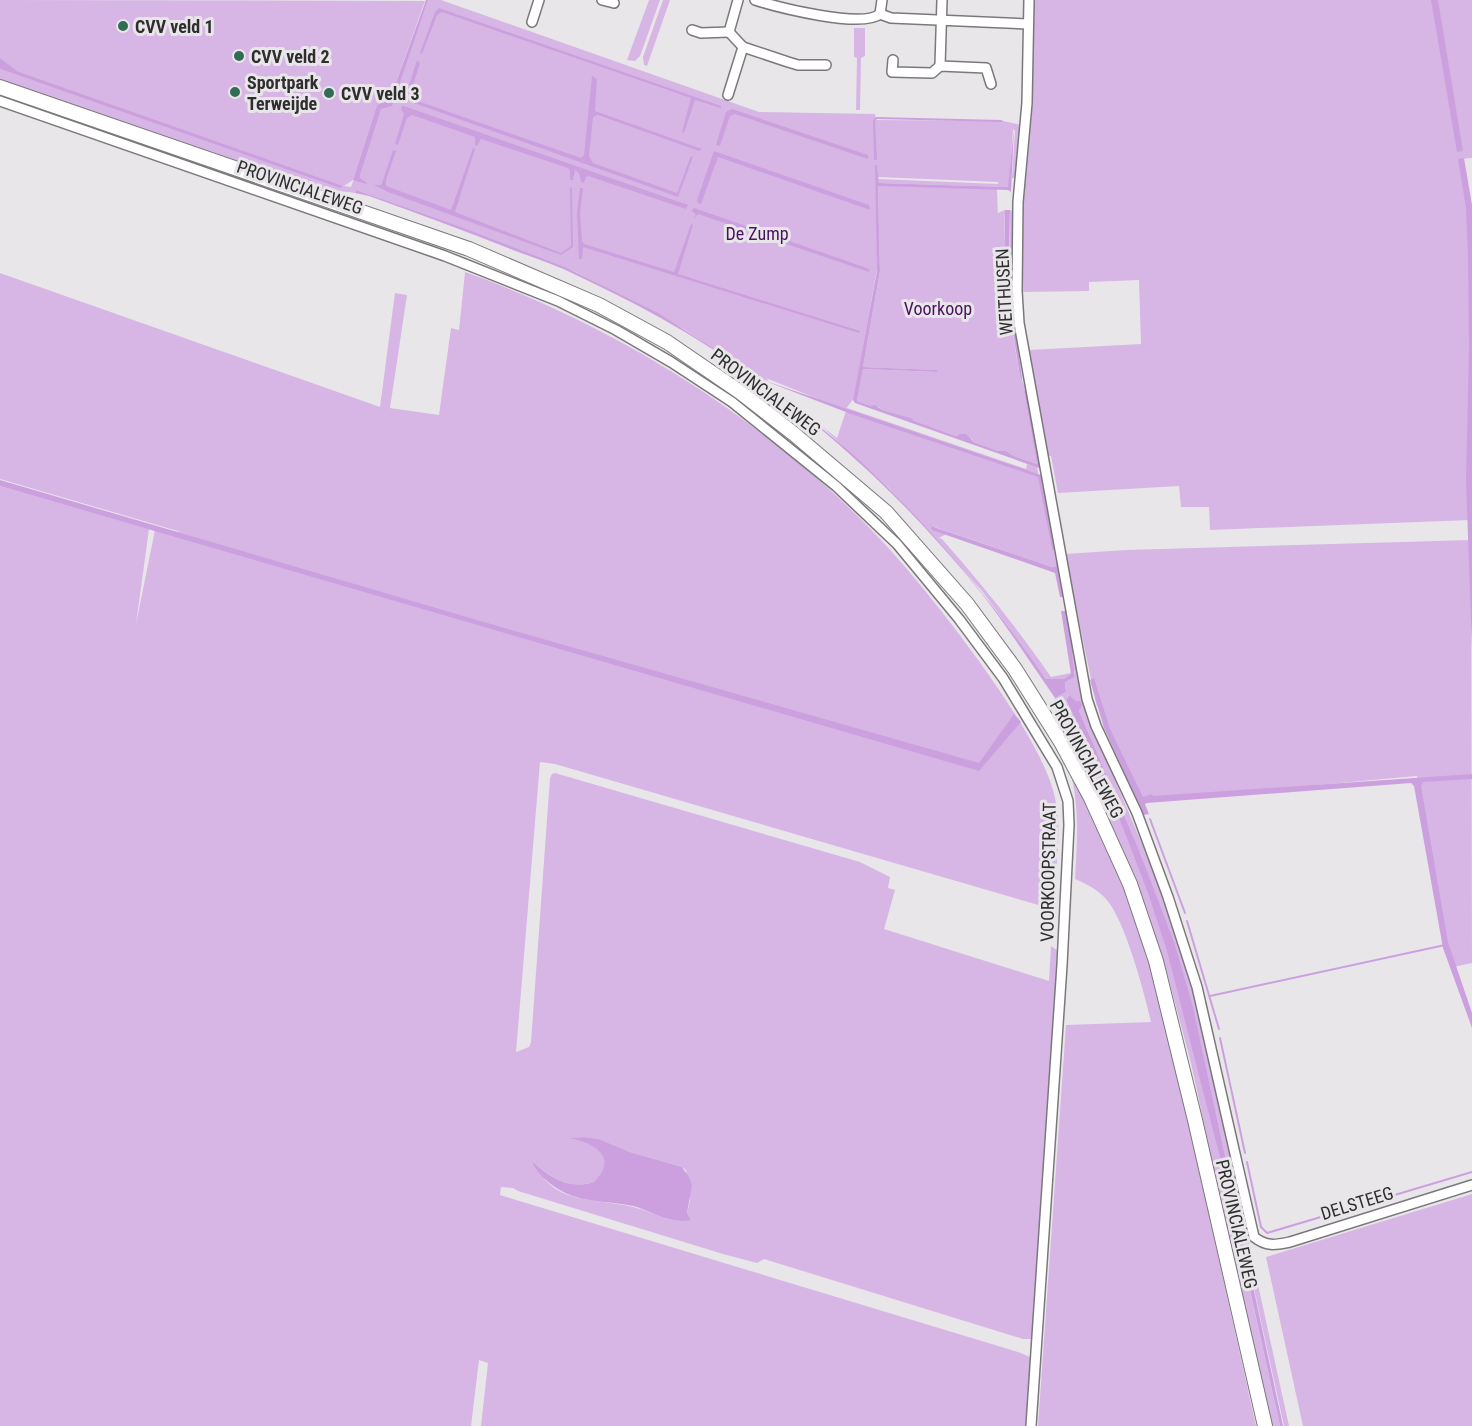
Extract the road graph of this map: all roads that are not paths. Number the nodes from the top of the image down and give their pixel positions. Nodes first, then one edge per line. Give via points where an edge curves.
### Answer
1 (539, 0) edge
2 (602, 0) edge
3 (738, 0) edge
4 (754, 0) edge
5 (882, 0) edge
6 (942, 0) edge
7 (1029, 0) edge
8 (614, 3) dead end
9 (879, 14) junction
10 (941, 20) junction
11 (532, 22) dead end
12 (1028, 24) junction
13 (692, 30) dead end
14 (729, 32) junction
15 (743, 46) junction
16 (892, 60) dead end
17 (826, 65) dead end
18 (940, 66) junction
19 (991, 84) dead end
20 (0, 87) edge
21 (728, 95) dead end
22 (0, 101) edge
23 (584, 314) joint
24 (1472, 1185) edge
25 (1254, 1237) joint
26 (1031, 1426) edge
27 (1266, 1426) edge

1 - 11 street
2 - 8 street
3 - 14 street
4 - 9 street via 842,18 874,18
5 - 9 street
6 - 10 street
7 - 12 street
9 - 10 street
10 - 12 street
10 - 18 street
12 - 25 street, WEITHUSEN via 1027,103 1018,202 1019,323 1087,699 1137,813 1197,987
13 - 14 street
14 - 15 street
15 - 17 street via 798,65
15 - 21 street
16 - 18 street via 892,72 932,72
18 - 19 street via 989,66
20 - 27 highway, PROVINCIALEWEG via 469,249 584,298 667,342 740,392 886,512 967,604 1015,669 1091,798 1130,884 1156,961
22 - 23 street, PROVINCIALEWEG via 446,256
23 - 26 street, VOORKOOPSTRAAT via 671,362 732,402 836,486 897,544 1003,678 1057,767 1068,801 1069,825
24 - 25 street, DELSTEEG via 1290,1242 1271,1246

